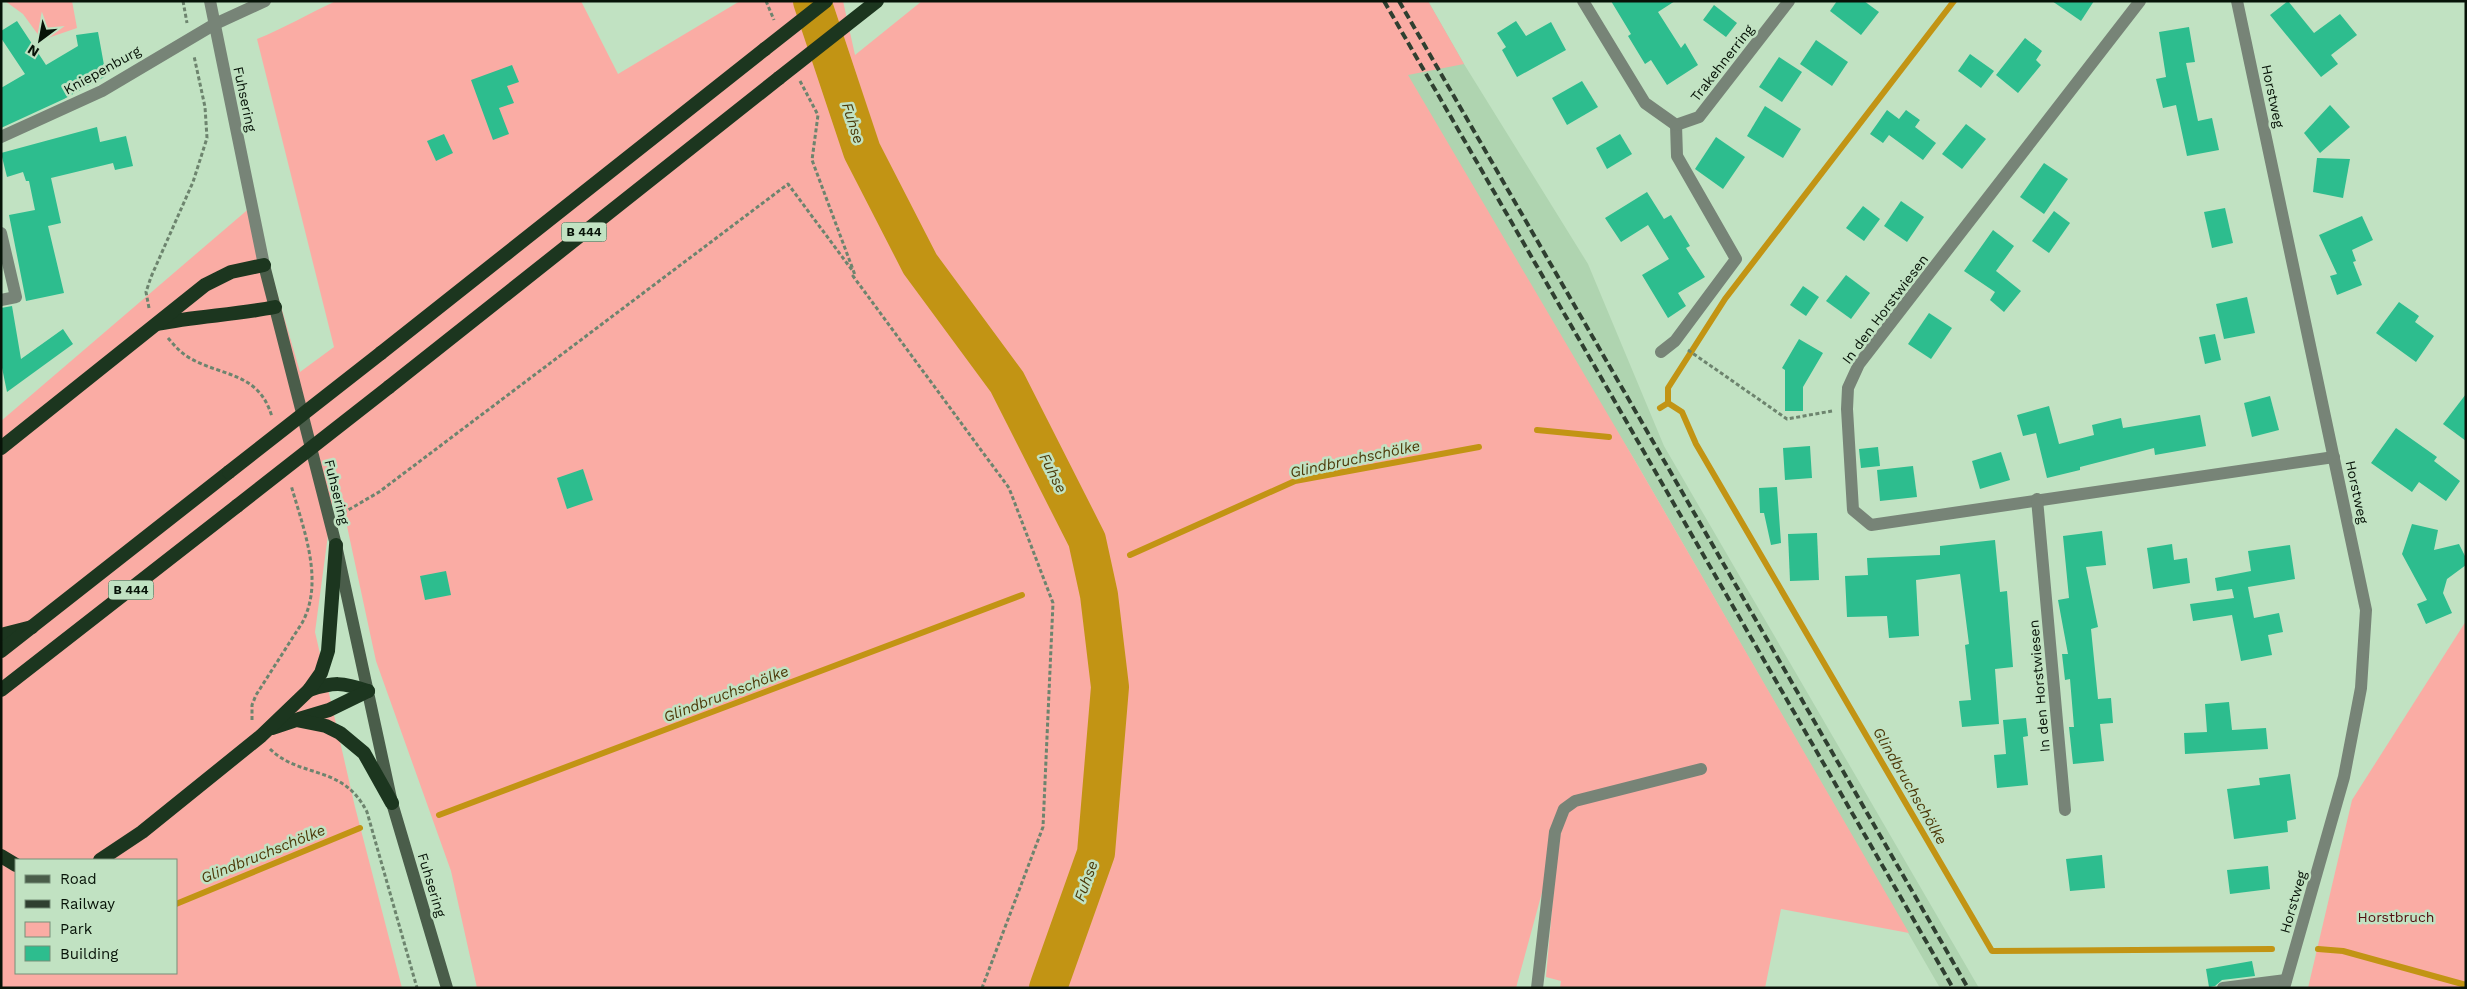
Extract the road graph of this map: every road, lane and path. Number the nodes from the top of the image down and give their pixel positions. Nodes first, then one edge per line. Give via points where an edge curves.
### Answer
1 (210, 1) edge
2 (265, 1) edge
3 (766, 1) edge
4 (826, 1) edge
5 (877, 1) edge
6 (1583, 1) edge
7 (1789, 1) edge
8 (2140, 1) edge
9 (2237, 1) edge
10 (215, 24) junction
11 (777, 27) dead end
12 (800, 80) dead end
13 (1676, 125) junction
14 (1, 137) edge
15 (1, 233) edge
16 (264, 264) junction
17 (855, 275) junction
18 (1, 300) edge
19 (275, 307) junction
20 (156, 324) junction
21 (1660, 352) dead end
22 (1701, 360) dead end
23 (1846, 409) junction
24 (1, 448) edge
25 (2334, 457) junction
26 (2037, 499) junction
27 (329, 521) junction
28 (336, 545) junction
29 (35, 626) junction
30 (1, 635) edge
31 (1, 651) edge
32 (25, 673) junction
33 (1, 690) edge
34 (309, 690) junction
35 (368, 691) junction
36 (1, 703) edge
37 (296, 720) junction
38 (269, 729) junction
39 (1701, 769) dead end
40 (392, 803) junction
41 (2065, 810) dead end
42 (1, 856) edge
43 (102, 859) edge
44 (15, 864) edge
45 (1, 865) edge
46 (15, 869) edge
47 (2285, 984) edge
48 (447, 988) edge
49 (982, 988) edge
50 (1538, 988) edge
51 (2223, 988) edge

1 - 10 street, Fuhsering
2 - 10 street, Kniepenburg
3 - 11 path
4 - 29 highway, B 444, bridge
5 - 32 highway, B 444, bridge
6 - 13 street via 1645,103
7 - 13 street, Trakehnerring via 1699,117
8 - 23 street, In den Horstwiesen via 1859,364 1848,388
9 - 25 street, Horstweg
10 - 14 street, Kniepenburg via 102,90
10 - 16 street, Fuhsering
12 - 17 path via 818,115 812,160
13 - 21 street via 1677,156 1736,258 1675,341
15 - 18 street via 16,297
16 - 19 main road, Fuhsering
16 - 20 highway via 231,272 205,285
17 - 27 path via 788,184 379,492
17 - 49 path via 1009,488 1053,602 1043,827
19 - 20 highway
19 - 27 main road, Fuhsering
20 - 24 highway
22 - 23 path via 1787,419
23 - 26 street, In den Horstwiesen via 1853,510 1871,525
25 - 26 street, In den Horstwiesen
25 - 47 street, Horstweg via 2366,610 2362,688 2344,777
26 - 41 street, In den Horstwiesen
27 - 28 main road, Fuhsering
28 - 34 highway via 328,651 321,673
28 - 35 main road, Fuhsering
29 - 30 highway
29 - 31 highway, B 444
32 - 33 highway, B 444
32 - 36 highway
34 - 35 highway via 331,683 346,683
34 - 38 highway
35 - 37 highway via 329,710
35 - 40 main road, Fuhsering
37 - 38 highway
37 - 40 highway via 326,726 353,742 364,752
38 - 43 highway via 142,832
39 - 50 street via 1575,801 1564,809 1555,832
40 - 48 main road, Fuhsering
42 - 44 highway
45 - 46 highway
47 - 51 street

